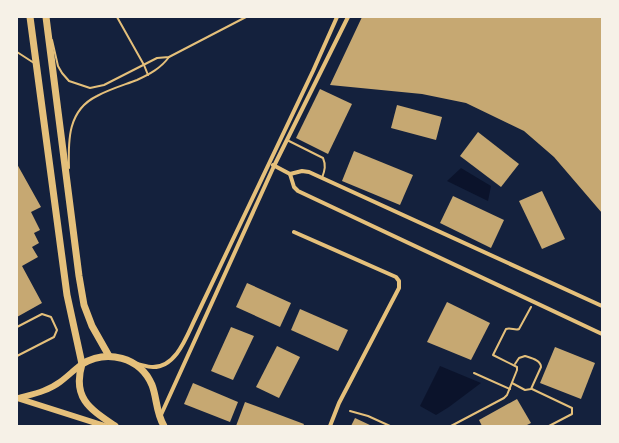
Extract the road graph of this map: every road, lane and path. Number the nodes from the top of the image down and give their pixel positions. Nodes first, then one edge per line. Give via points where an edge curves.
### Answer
1 (30, 17) edge
2 (46, 17) edge
3 (116, 17) edge
4 (246, 17) edge
5 (338, 17) edge
6 (348, 17) edge
7 (47, 26) junction
8 (17, 52) edge
9 (169, 57) junction
10 (162, 58) junction
11 (165, 63) junction
12 (36, 64) junction
13 (144, 65) junction
14 (148, 75) junction
15 (288, 140) junction
16 (269, 163) junction
17 (274, 166) junction
18 (290, 174) junction
19 (322, 178) junction
20 (69, 196) junction
21 (294, 232) dead end
22 (534, 302) junction
23 (602, 306) edge
24 (17, 327) edge
25 (602, 334) edge
26 (17, 356) edge
27 (110, 356) junction
28 (82, 364) junction
29 (135, 364) junction
30 (515, 365) junction
31 (474, 373) dead end
32 (512, 384) junction
33 (510, 389) junction
34 (532, 389) junction
35 (18, 398) edge
36 (350, 411) dead end
37 (160, 419) junction
38 (105, 426) edge
39 (115, 426) edge
40 (164, 426) edge
41 (330, 426) edge
42 (390, 426) edge
43 (451, 426) edge
44 (549, 426) edge

1 - 12 main road
2 - 7 main road
3 - 13 lane
4 - 9 lane
5 - 16 street
6 - 15 street
7 - 13 lane via 58,66 69,80 81,86 90,88 104,85
7 - 20 main road
8 - 12 lane
9 - 10 lane
9 - 11 lane
10 - 11 lane
10 - 13 lane
11 - 14 lane
12 - 28 main road via 66,295
13 - 14 lane
14 - 20 lane via 96,96 77,111 68,143
15 - 17 street
15 - 19 lane via 322,158 325,163
16 - 17 street
16 - 29 street via 176,356 164,364 153,367
17 - 18 street
17 - 37 street
18 - 19 street via 302,171
18 - 22 street via 298,192
19 - 23 street
20 - 27 main road via 84,304 92,326
21 - 41 street via 396,277 399,281 399,288 339,403
22 - 25 street
22 - 30 path via 520,329 504,330 493,355
24 - 26 lane via 42,314 51,317 57,330 54,337
27 - 28 main road via 91,359
27 - 29 main road via 120,357
28 - 35 main road via 48,390
28 - 39 main road via 82,396 89,406
29 - 37 main road via 150,381
30 - 32 path via 517,370
30 - 34 path via 519,358 525,356 541,364
31 - 33 path
32 - 33 path
32 - 34 path via 525,390
33 - 43 path via 504,398
34 - 44 path via 572,408 572,414
35 - 38 main road
36 - 42 path
37 - 40 main road

